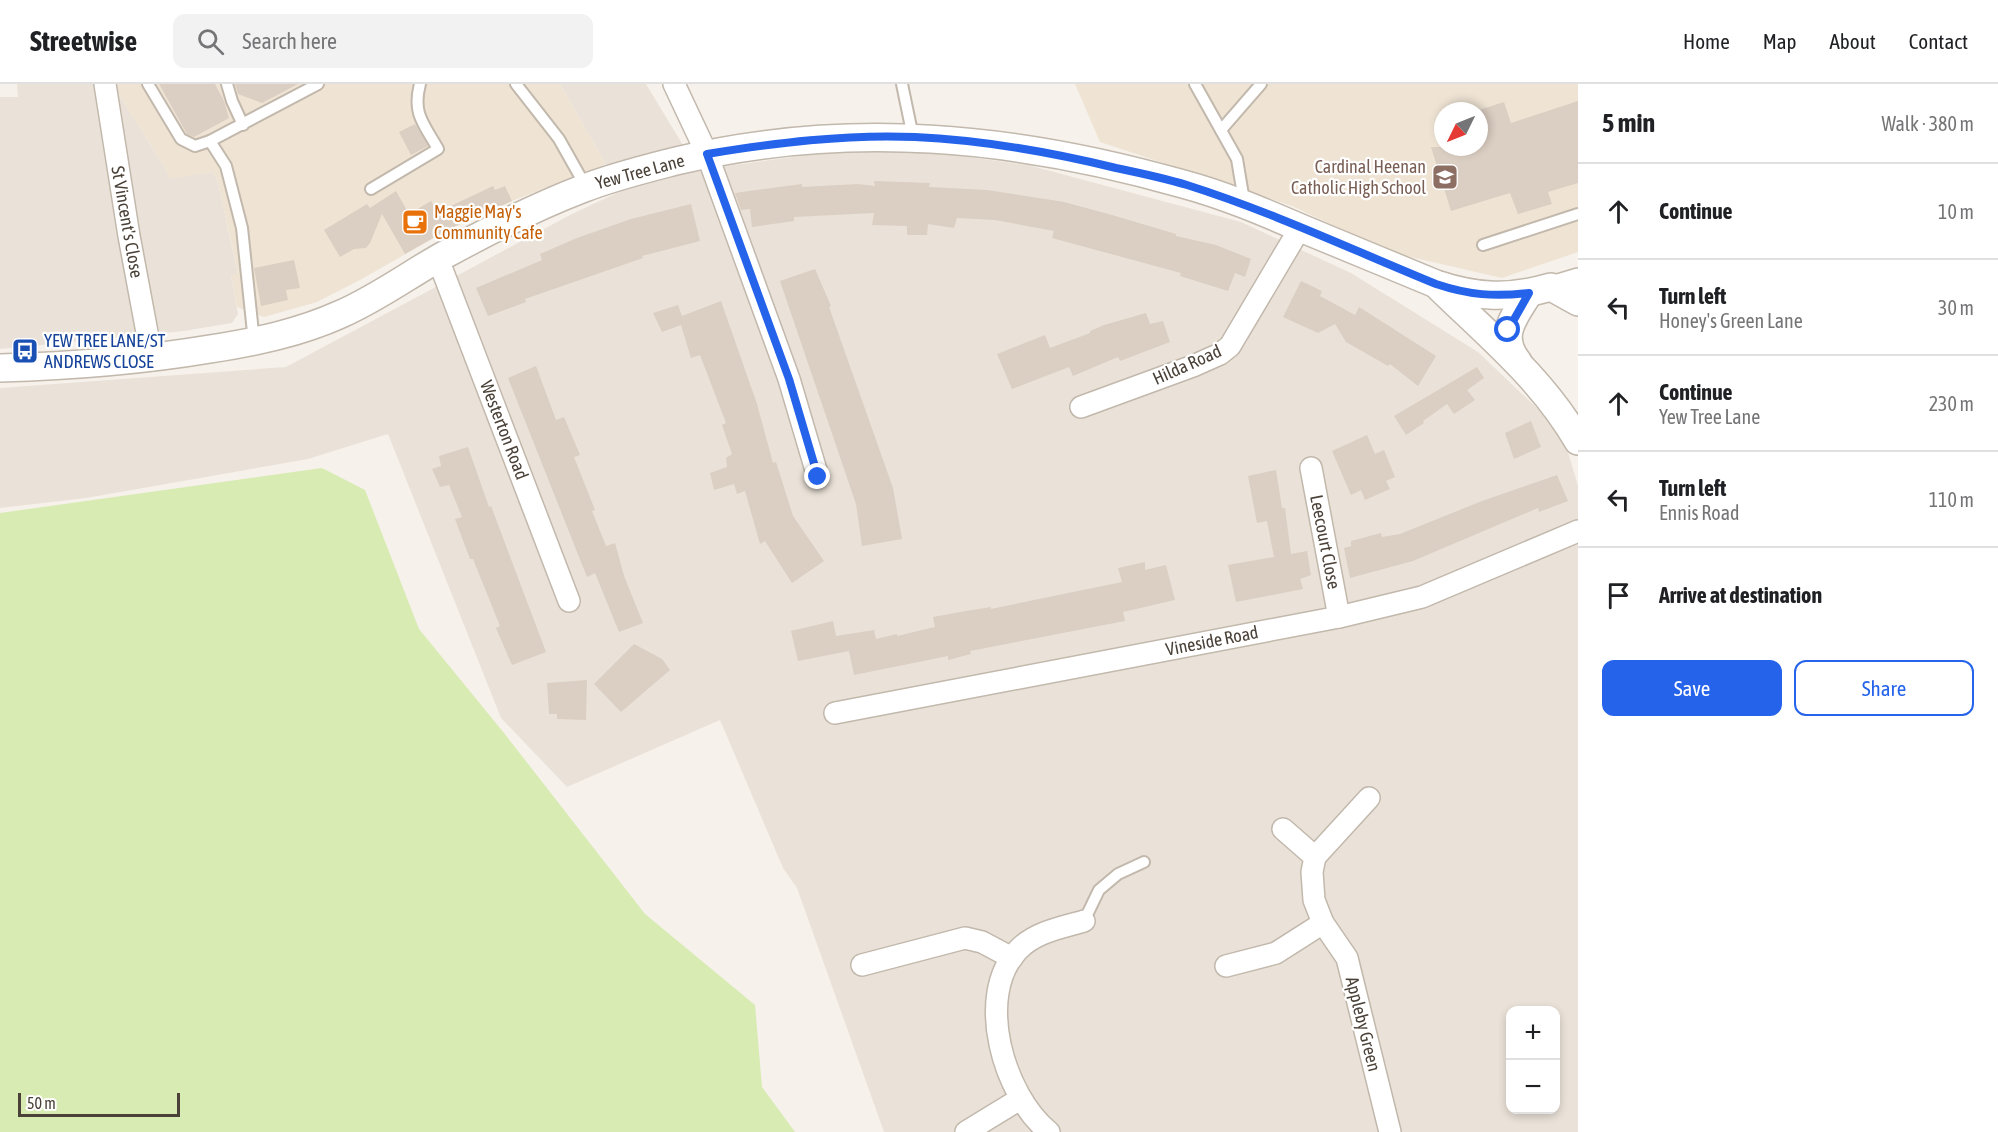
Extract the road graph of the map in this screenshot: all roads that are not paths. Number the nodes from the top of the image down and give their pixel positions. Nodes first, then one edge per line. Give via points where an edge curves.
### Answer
1 (105, 84) edge
2 (148, 84) edge
3 (227, 84) edge
4 (318, 84) edge
5 (420, 84) edge
6 (516, 84) edge
7 (674, 84) edge
8 (902, 84) edge
9 (1195, 84) edge
10 (1261, 84) edge
11 (243, 125) junction
12 (1221, 130) junction
13 (913, 137) junction
14 (210, 141) junction
15 (707, 154) junction
16 (586, 187) junction
17 (371, 189) dead end
18 (1244, 204) junction
19 (1578, 214) edge
20 (1300, 228) junction
21 (1483, 245) dead end
22 (438, 259) junction
23 (1578, 279) edge
24 (1436, 284) junction
25 (1540, 290) junction
26 (1578, 302) edge
27 (254, 342) junction
28 (152, 359) junction
29 (1518, 362) junction
30 (0, 368) edge
31 (1566, 405) edge
32 (1081, 407) dead end
33 (1578, 441) edge
34 (1311, 468) dead end
35 (818, 477) dead end
36 (1578, 531) edge
37 (569, 601) dead end
38 (1339, 617) junction
39 (835, 713) dead end
40 (1369, 798) dead end
41 (1283, 829) dead end
42 (1315, 857) junction
43 (1144, 862) dead end
44 (1084, 921) joint
45 (1323, 923) junction
46 (1012, 958) junction
47 (862, 965) dead end
48 (1226, 966) dead end
49 (1020, 1099) junction
50 (966, 1132) edge
51 (1049, 1132) edge
52 (1390, 1132) edge

1 - 28 street, St Vincent's Close
2 - 14 lane via 181,139 195,146
3 - 11 lane
4 - 11 lane
5 - 17 lane via 418,115 438,149
6 - 16 lane via 560,139
7 - 15 street
8 - 13 lane
9 - 12 lane
10 - 12 lane
11 - 14 lane
12 - 18 lane via 1237,159
13 - 15 street, Yew Tree Lane via 838,138
13 - 18 street, Yew Tree Lane via 990,143 1066,156 1184,184
14 - 27 lane via 226,166 243,228
15 - 16 street, Yew Tree Lane
15 - 35 street via 789,379
16 - 22 street, Yew Tree Lane via 533,209
18 - 20 street, Yew Tree Lane
19 - 21 lane
20 - 24 street, Yew Tree Lane
20 - 32 street, Hilda Road via 1237,337 1220,354
22 - 27 street, Yew Tree Lane via 345,313
22 - 37 street, Westerton Road
23 - 25 street
24 - 25 street, Yew Tree Lane via 1481,296
24 - 29 street
25 - 26 street
25 - 29 street via 1508,330 1510,348
27 - 28 street, Yew Tree Lane
28 - 30 street, Yew Tree Lane
29 - 31 street
31 - 33 street
34 - 38 street, Leecourt Close
36 - 38 street, Vineside Road via 1422,597
38 - 39 street, Vineside Road
40 - 42 street
41 - 42 street
42 - 45 street, Appleby Green via 1312,888
43 - 44 lane via 1118,874 1099,890
44 - 46 street via 1039,935
45 - 48 street via 1276,953
45 - 52 street, Appleby Green via 1347,958
46 - 47 street via 965,938
46 - 49 street via 1000,982 998,1026 1004,1064
49 - 50 street
49 - 51 street

